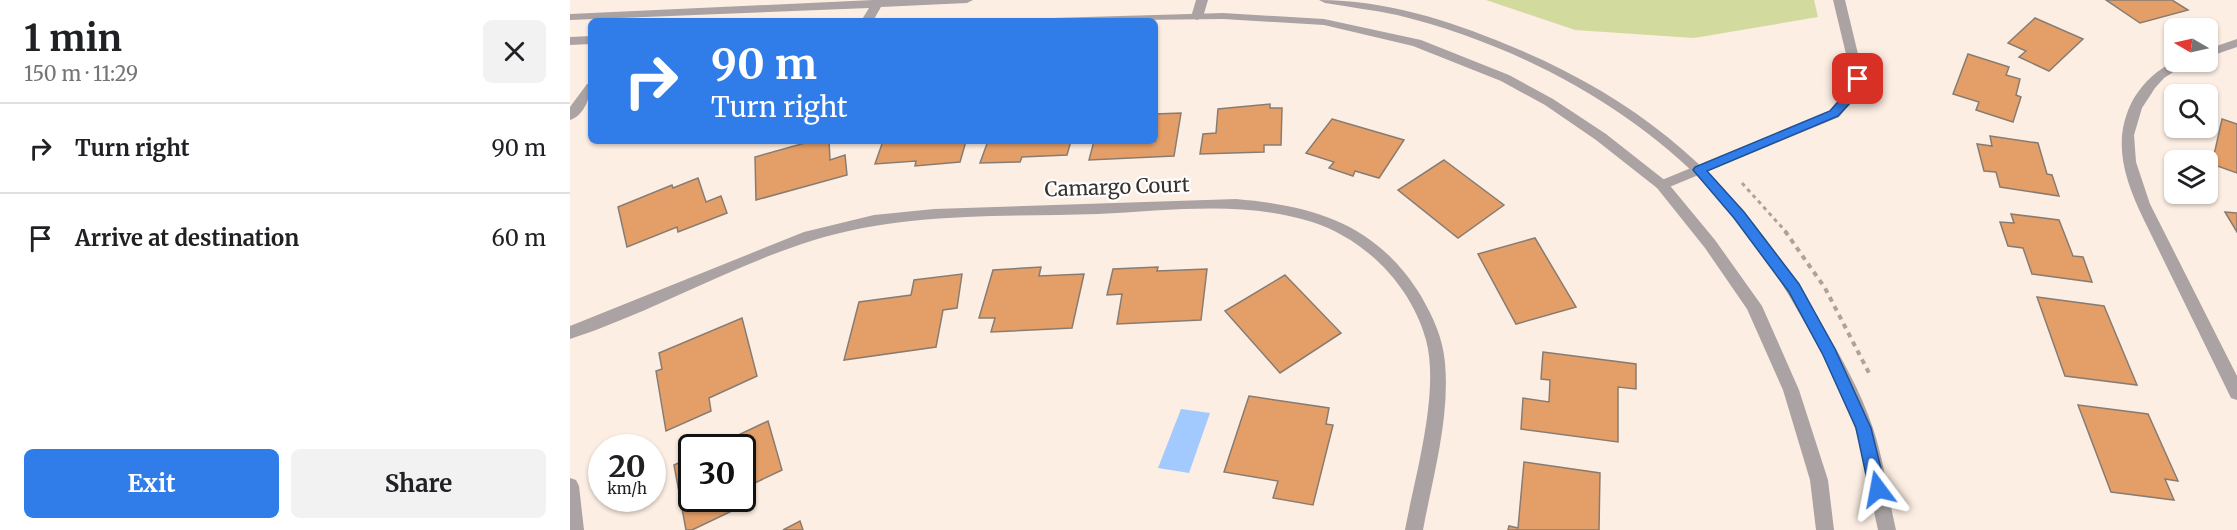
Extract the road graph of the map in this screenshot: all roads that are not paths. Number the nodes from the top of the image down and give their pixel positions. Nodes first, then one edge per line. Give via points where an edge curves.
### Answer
1 (968, 0) edge
2 (1202, 0) edge
3 (1325, 0) edge
4 (1839, 0) edge
5 (878, 2) edge
6 (570, 17) edge
7 (1197, 17) junction
8 (869, 18) edge
9 (1158, 18) edge
10 (588, 40) edge
11 (570, 41) edge
12 (2237, 43) edge
13 (2218, 50) edge
14 (2164, 72) edge
15 (588, 91) edge
16 (570, 116) edge
17 (1699, 170) junction
18 (1662, 185) junction
19 (570, 333) edge
20 (2237, 393) edge
21 (570, 486) edge
22 (575, 530) edge
23 (1414, 530) edge
24 (1826, 530) edge
25 (1887, 530) edge

1 - 5 street
2 - 7 street
3 - 17 street via 1407,15 1470,34 1546,66 1625,111
4 - 17 street via 1858,79 1847,99 1834,114
5 - 6 street
5 - 8 street
7 - 9 street
7 - 18 street via 1324,22 1426,46 1505,78 1549,102 1601,136
10 - 11 street
12 - 13 street
14 - 20 street via 2150,83 2131,119 2127,147 2137,192
15 - 16 street
17 - 18 street
17 - 25 street via 1794,288 1830,354 1864,428
18 - 24 street via 1754,306 1791,390 1819,480
19 - 23 street, Camargo Court via 761,254 874,220 934,214 1236,204 1298,213 1336,225 1372,246 1409,286 1430,327 1437,378
21 - 22 street

